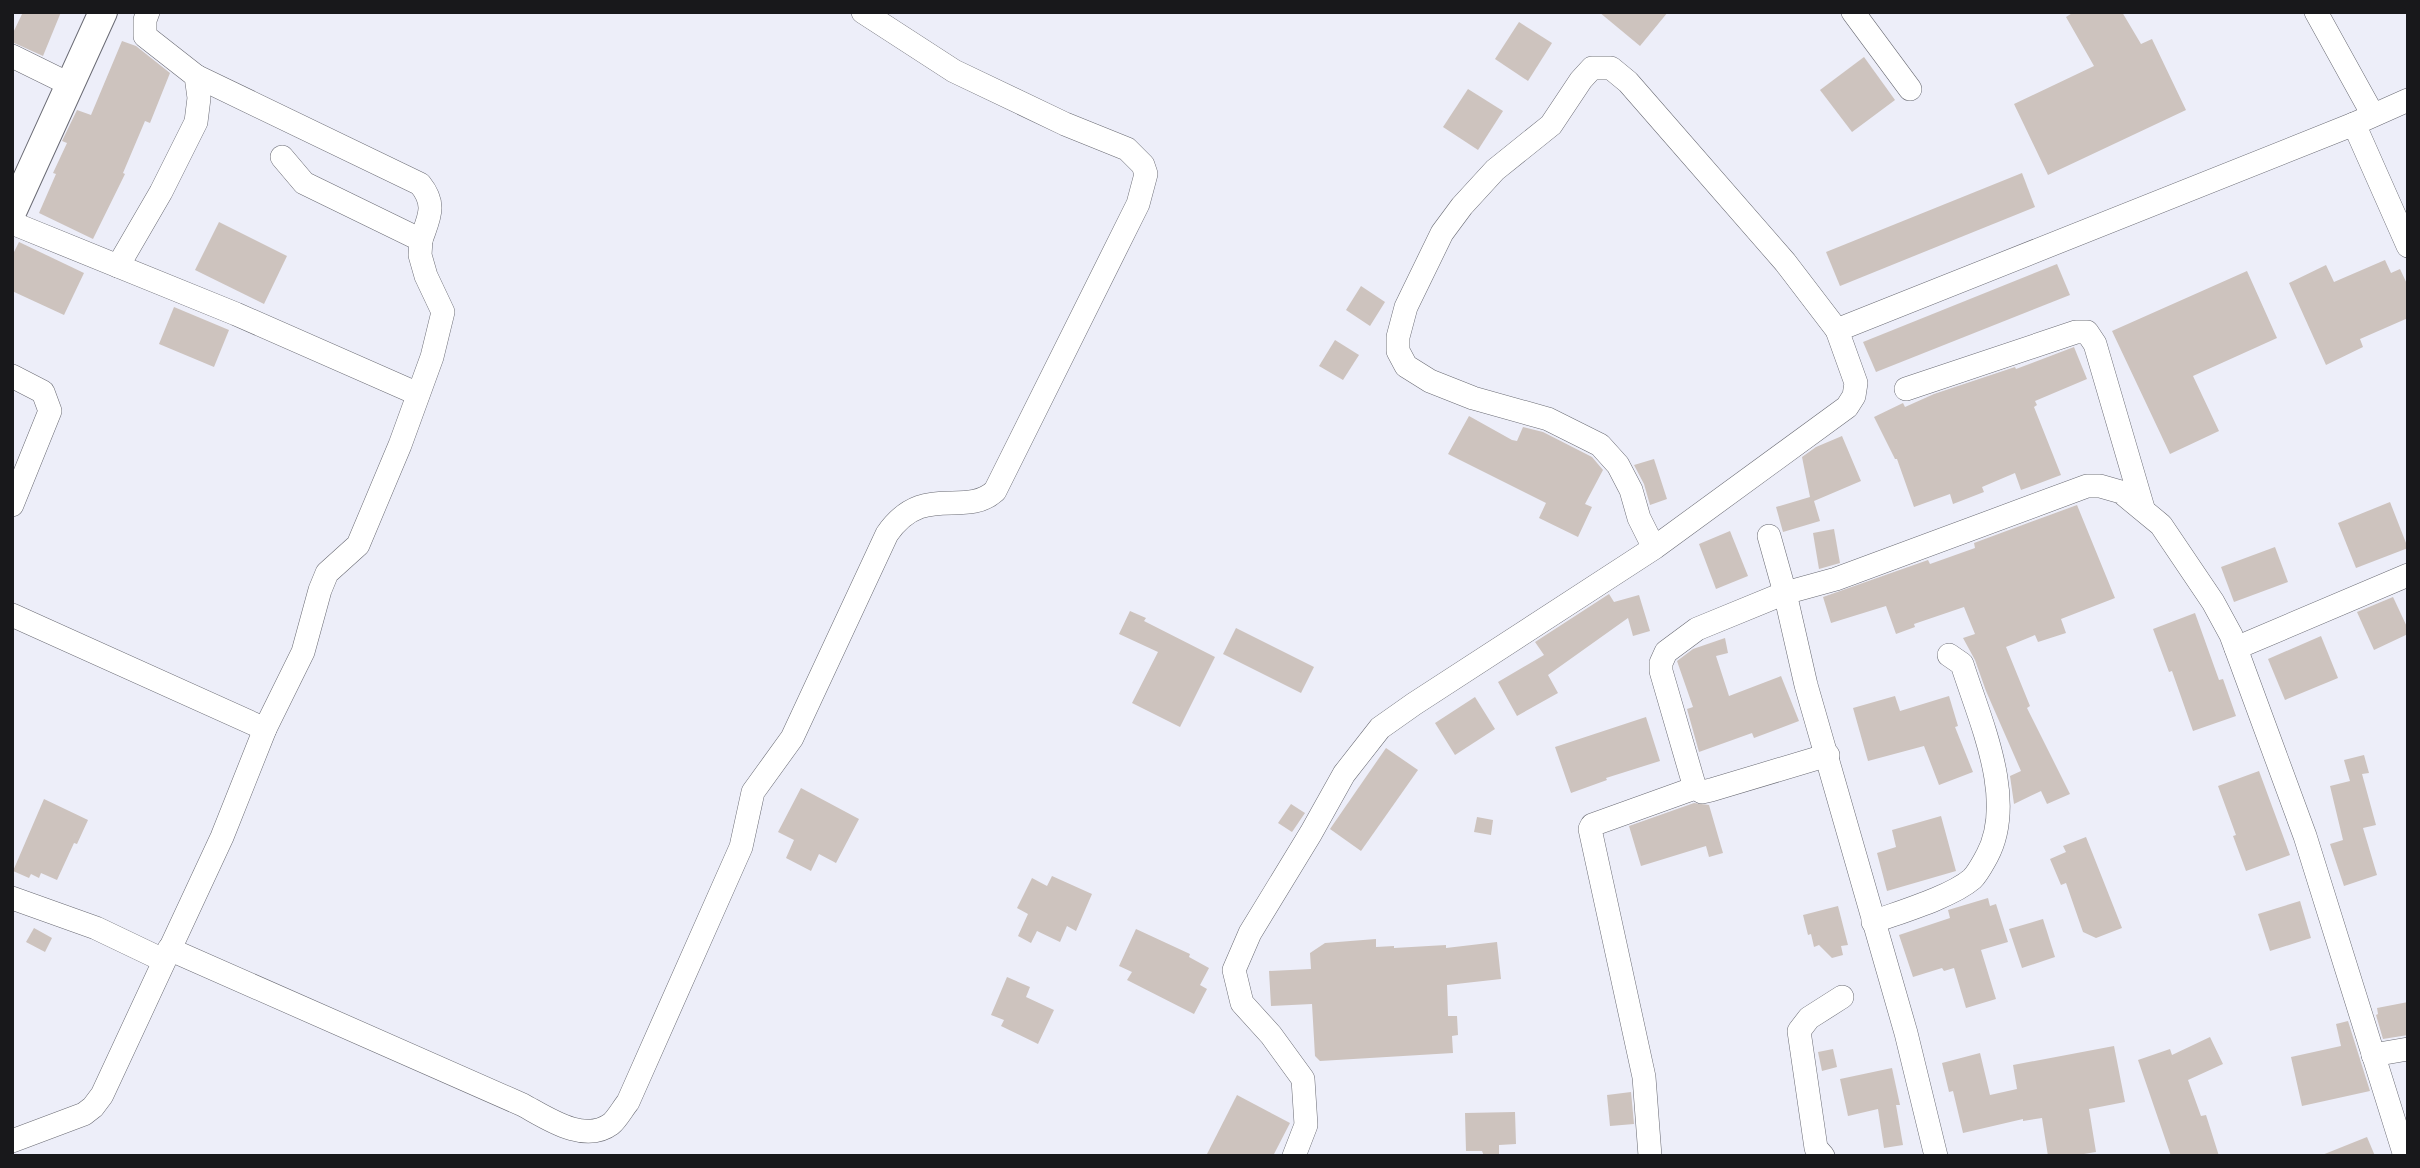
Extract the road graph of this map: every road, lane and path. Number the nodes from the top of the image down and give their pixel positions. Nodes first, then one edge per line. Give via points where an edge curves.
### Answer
1 (103, 12) edge
2 (148, 12) edge
3 (863, 12) edge
4 (1853, 12) edge
5 (2316, 12) edge
6 (12, 56) edge
7 (196, 76) junction
8 (71, 85) junction
9 (1910, 89) dead end
10 (2408, 100) edge
11 (2364, 119) junction
12 (282, 157) dead end
13 (12, 212) edge
14 (12, 223) edge
15 (421, 240) junction
16 (2408, 246) edge
17 (118, 266) junction
18 (1837, 330) junction
19 (12, 376) edge
20 (1906, 389) dead end
21 (418, 394) junction
22 (12, 505) edge
23 (2143, 508) junction
24 (1769, 536) dead end
25 (1654, 548) junction
26 (2408, 575) edge
27 (1785, 593) junction
28 (12, 615) edge
29 (2236, 648) junction
30 (1949, 655) dead end
31 (265, 729) junction
32 (1828, 755) junction
33 (1695, 788) junction
34 (12, 898) edge
35 (1873, 922) junction
36 (166, 955) junction
37 (1842, 998) dead end
38 (2408, 1049) edge
39 (2373, 1055) junction
40 (12, 1141) edge
41 (1294, 1156) edge
42 (1650, 1156) edge
43 (1823, 1156) edge
44 (1936, 1156) edge
45 (2404, 1156) edge

1 - 8 main road
2 - 7 street via 145,36
3 - 36 street via 954,71 1127,149 1143,165 1146,182 995,491 979,500 940,502 909,510 887,534 792,738 753,792 741,847 628,1102 611,1124 595,1130 570,1129
4 - 9 street
5 - 11 street
6 - 8 street
7 - 15 street via 420,184 430,196 431,211
7 - 17 street via 195,122
8 - 13 main road
10 - 11 street
11 - 16 street
11 - 18 street
12 - 15 street via 304,183
14 - 17 street
15 - 21 street via 426,276 443,312
17 - 21 street
18 - 25 street via 1856,383 1847,407
18 - 25 street via 1785,262 1611,68 1592,68 1551,125 1495,170 1462,206 1442,233 1406,307 1398,351 1406,366 1430,382 1548,419 1600,445 1632,490
19 - 22 street via 43,392 50,411
20 - 23 street via 2087,332 2095,344
21 - 31 street via 358,545 327,573 303,652
23 - 27 street via 2121,492 2087,485 1836,579
23 - 29 street via 2161,524 2213,602
24 - 27 street
25 - 41 street via 1380,728 1344,774 1250,933 1234,970 1242,1003 1303,1079 1306,1125
26 - 29 street
27 - 32 street
27 - 33 street via 1697,629 1662,657 1661,671
28 - 31 street
29 - 39 street via 2305,836
30 - 35 street via 1962,664 1996,773 1997,831 1973,878 1947,894
31 - 36 street via 222,837
32 - 33 street via 1711,790
32 - 35 street
33 - 42 street via 1590,829 1644,1077
34 - 36 street
35 - 44 street
36 - 40 street via 93,1107
37 - 43 street via 1809,1018 1799,1031 1816,1148
38 - 39 street
39 - 45 street

